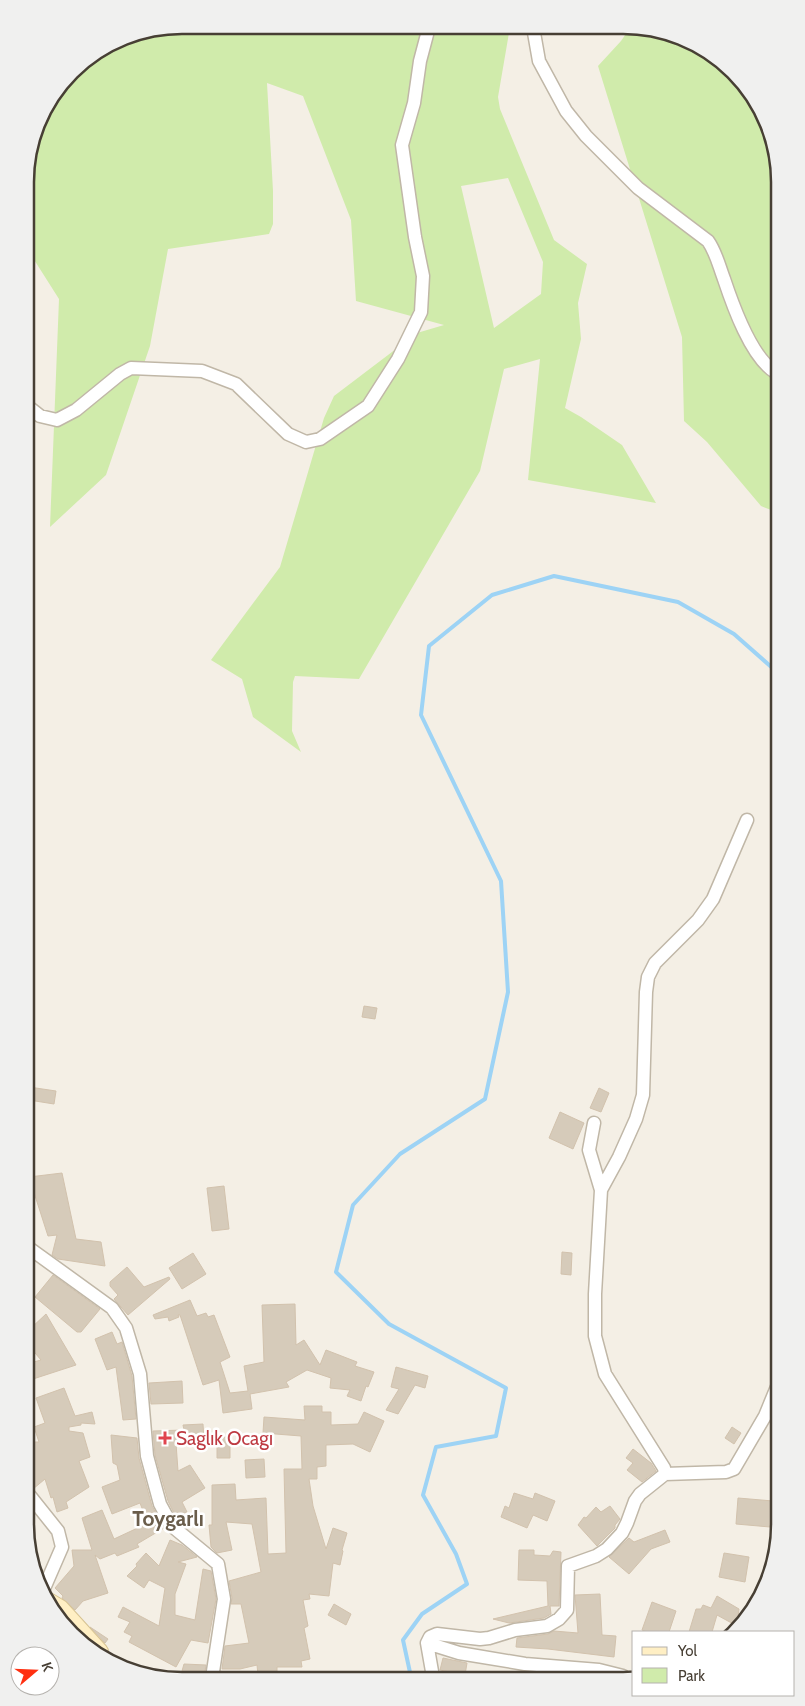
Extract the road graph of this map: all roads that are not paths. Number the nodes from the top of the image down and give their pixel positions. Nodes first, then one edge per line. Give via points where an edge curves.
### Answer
1 (427, 34) edge
2 (534, 34) edge
3 (771, 369) edge
4 (34, 411) edge
5 (747, 820) dead end
6 (594, 1123) dead end
7 (601, 1190) junction
8 (34, 1252) edge
9 (771, 1401) edge
10 (664, 1474) junction
11 (34, 1501) edge
12 (46, 1583) edge
13 (63, 1613) edge
14 (82, 1633) edge
15 (427, 1643) junction
16 (213, 1672) edge
17 (432, 1672) edge
18 (607, 1672) edge

1 - 4 street via 402,145 423,276 421,312 398,359 368,406 320,439 306,442 288,434 236,384 202,371 131,368 76,410 57,420
2 - 3 street via 539,61 566,111 586,136 638,188 708,240 754,349
5 - 7 street via 713,899 698,920 655,964 648,977 643,1095 636,1119
6 - 7 street via 590,1150
7 - 10 street via 595,1336 605,1374 664,1468
8 - 16 street via 112,1308 126,1328 140,1374 147,1456 160,1504 172,1526 218,1564 224,1600
9 - 10 street via 734,1469
10 - 15 street via 640,1494 622,1533 607,1550 568,1566 567,1610 559,1619 547,1626 515,1630 490,1638 437,1634
11 - 12 street via 58,1531 62,1547
13 - 14 street
15 - 17 street
15 - 18 street via 459,1653 525,1664

